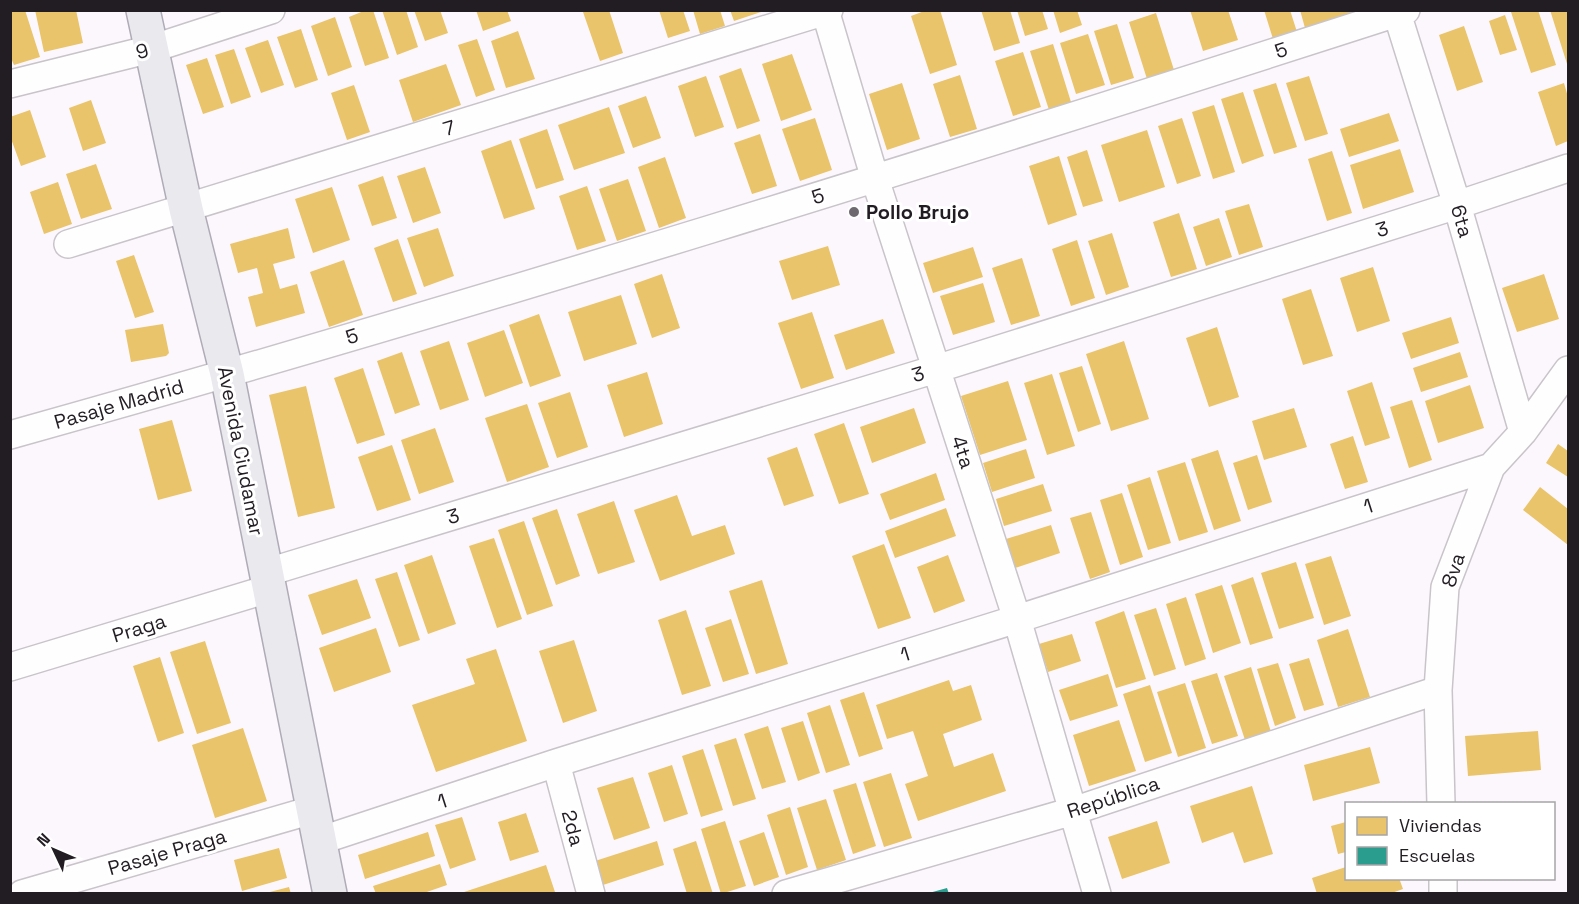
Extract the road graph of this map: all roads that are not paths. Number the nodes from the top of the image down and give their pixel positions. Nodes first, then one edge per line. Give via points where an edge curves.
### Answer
1 (143, 10) edge
2 (271, 10) edge
3 (827, 11) edge
4 (1399, 12) edge
5 (151, 49) junction
6 (10, 84) edge
7 (1569, 168) edge
8 (875, 179) junction
9 (1457, 205) junction
10 (186, 209) junction
11 (68, 244) dead end
12 (936, 369) junction
13 (1569, 370) edge
14 (227, 374) junction
15 (1523, 432) junction
16 (10, 435) edge
17 (1491, 467) junction
18 (267, 581) junction
19 (1017, 619) junction
20 (10, 667) edge
21 (1438, 690) junction
22 (556, 763) junction
23 (1441, 802) edge
24 (1073, 810) junction
25 (316, 826) junction
26 (22, 894) edge
27 (330, 894) edge
28 (591, 894) edge
29 (786, 894) edge
30 (1098, 894) edge

1 - 5 main road, Avenida Ciudamar
2 - 5 street, 9
3 - 8 street, 4ta
3 - 10 street, 7
4 - 8 street, 5
4 - 9 street, 6ta
5 - 6 street, 9
5 - 10 main road, Avenida Ciudamar
7 - 9 street, 3
8 - 12 street, 4ta
8 - 14 street, 5
9 - 12 street, 3
9 - 15 street, 6ta
10 - 11 street, 7
10 - 14 main road, Avenida Ciudamar
12 - 18 street, 3
12 - 19 street, 4ta
13 - 15 street, 8va
14 - 16 street, Pasaje Madrid
14 - 18 main road, Avenida Ciudamar
15 - 17 street, 8va
17 - 19 street, 1
17 - 21 street, 8va via 1445,587
18 - 20 street, Praga
18 - 25 main road, Avenida Ciudamar
19 - 22 street, 1
19 - 24 street, 4ta
21 - 23 street, 8va
21 - 24 street, República
22 - 25 street, 1
22 - 28 street, 2da
24 - 29 street, República
24 - 30 street, 4ta
25 - 26 street, Pasaje Praga
25 - 27 main road, Avenida Ciudamar

